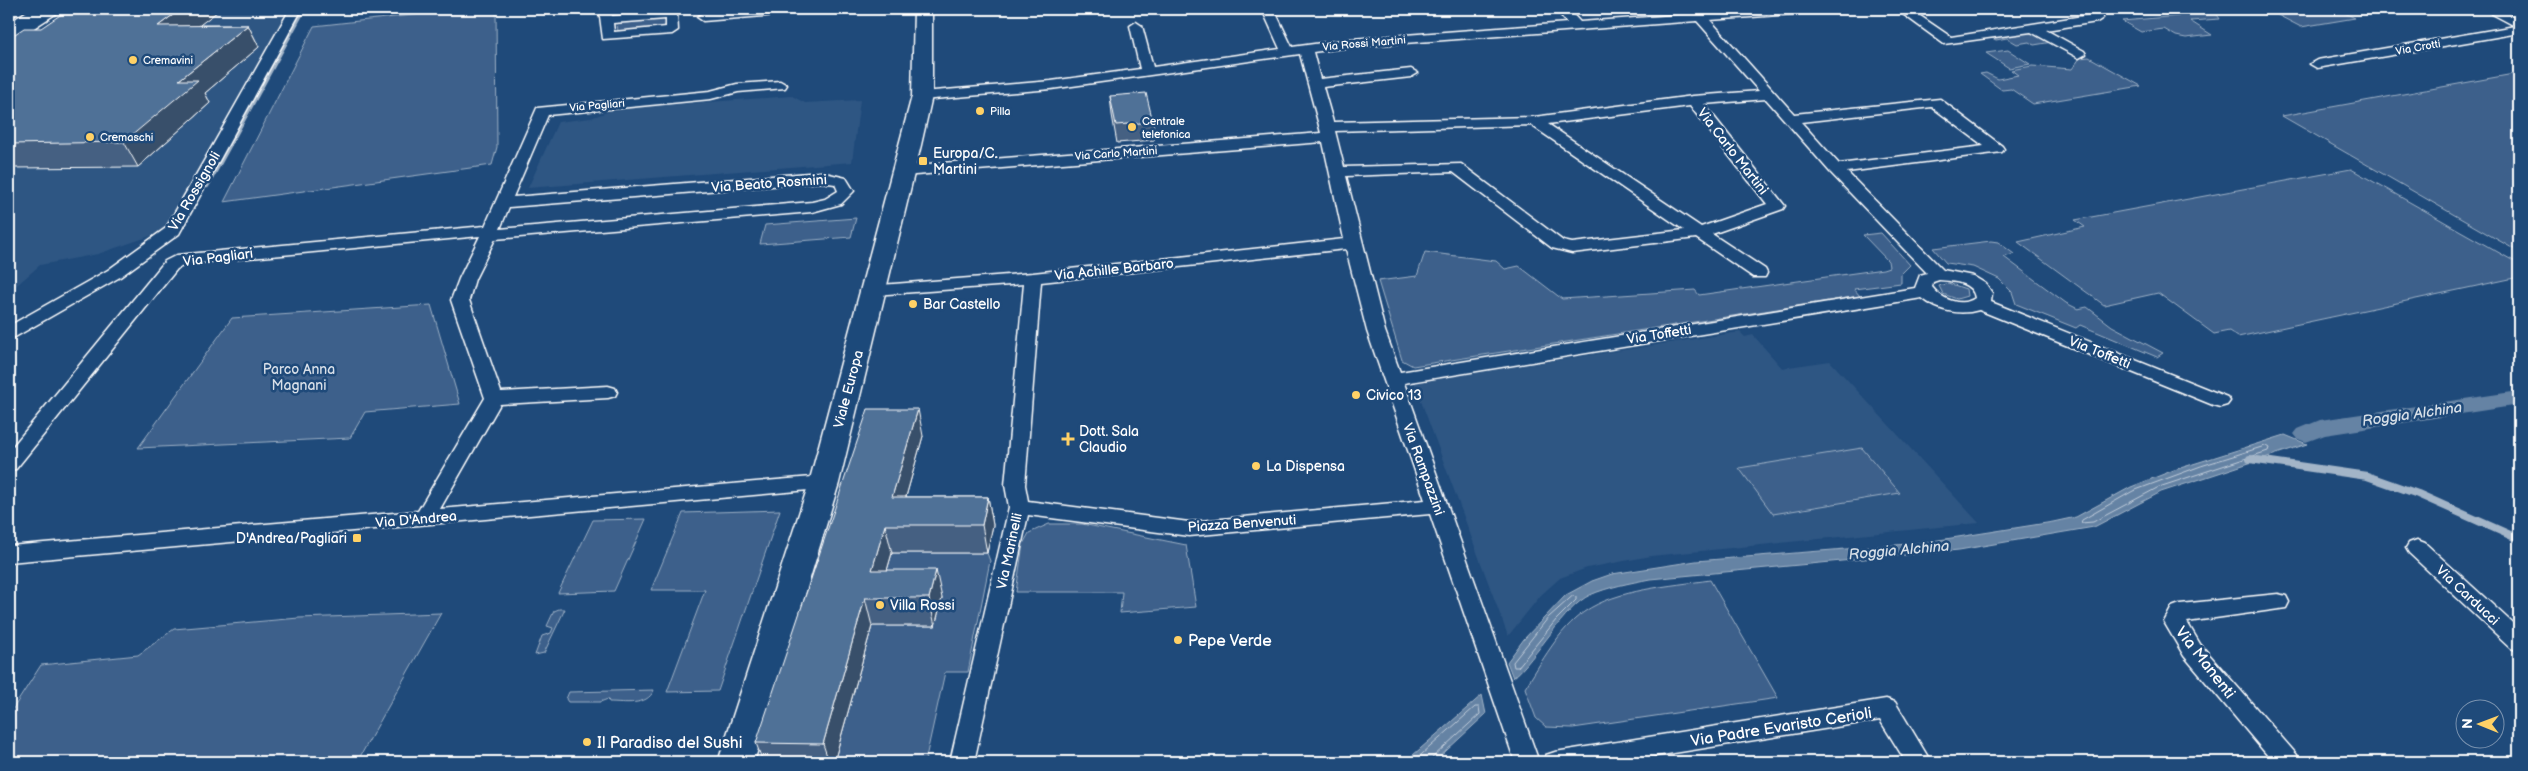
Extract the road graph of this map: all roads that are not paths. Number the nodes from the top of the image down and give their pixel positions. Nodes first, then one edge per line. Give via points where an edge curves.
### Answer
1 (42, 9) edge
2 (57, 9) edge
3 (296, 9) edge
4 (800, 9) edge
5 (923, 9) edge
6 (1268, 9) edge
7 (1562, 9) edge
8 (1808, 9) edge
9 (1902, 9) edge
10 (2088, 9) edge
11 (2489, 9) edge
12 (1697, 12) edge
13 (606, 14) edge
14 (703, 17) dead end
15 (2519, 23) edge
16 (1136, 26) dead end
17 (1576, 26) junction
18 (2033, 28) junction
19 (2519, 29) edge
20 (9, 30) edge
21 (9, 40) edge
22 (1305, 49) junction
23 (1288, 52) junction
24 (2079, 54) dead end
25 (2317, 64) dead end
26 (1147, 71) junction
27 (1411, 73) dead end
28 (1316, 84) junction
29 (780, 85) dead end
30 (1770, 95) junction
31 (922, 96) junction
32 (1693, 100) junction
33 (1791, 119) junction
34 (1534, 121) junction
35 (1328, 132) junction
36 (1835, 169) junction
37 (904, 171) junction
38 (1336, 172) junction
39 (503, 203) junction
40 (490, 232) junction
41 (1698, 233) junction
42 (1353, 243) junction
43 (1759, 273) dead end
44 (1938, 274) junction
45 (1033, 278) junction
46 (874, 290) junction
47 (1925, 292) junction
48 (1980, 304) junction
49 (9, 333) edge
50 (1392, 378) junction
51 (608, 392) dead end
52 (494, 398) junction
53 (2220, 401) dead end
54 (9, 464) edge
55 (824, 483) junction
56 (1437, 506) junction
57 (1019, 507) junction
58 (424, 518) junction
59 (2417, 548) dead end
60 (9, 554) edge
61 (2278, 602) dead end
62 (2180, 632) joint
63 (2519, 642) edge
64 (736, 762) edge
65 (962, 762) edge
66 (1527, 762) edge
67 (1555, 762) edge
68 (1919, 762) edge
69 (2288, 762) edge

1 - 20 street
2 - 21 street
3 - 49 street, Via Rossignoli via 173,231 122,269
4 - 14 street
5 - 31 street, Viale Europa
6 - 23 street
7 - 17 street
8 - 12 street, Via Rossi Martini
9 - 18 street via 1949,41
10 - 18 street via 2097,18
11 - 15 street
12 - 17 street, Via Rossi Martini
12 - 30 street
13 - 13 street via 608,36 672,30 673,16
16 - 26 street
17 - 22 street, Via Rossi Martini
18 - 24 street
19 - 25 street, Via Crotti
22 - 23 street, Via Rossi Martini
22 - 28 street, Via Rampazzini
23 - 26 street, Via Rossi Martini
26 - 31 street, Via Rossi Martini via 1051,85
27 - 28 street
28 - 35 street, Via Rampazzini
29 - 39 street, Via Pagliari via 542,111
30 - 32 street, Via Carlo Martini
30 - 33 street
31 - 37 street, Viale Europa
32 - 34 street, Via Carlo Martini
32 - 41 street, Via Carlo Martini via 1777,206
33 - 36 street
33 - 36 street via 1935,102 1996,149
34 - 35 street, Via Carlo Martini
34 - 41 street
35 - 37 street, Via Carlo Martini
35 - 38 street, Via Rampazzini
36 - 44 street
37 - 46 street, Viale Europa
38 - 41 street via 1456,167 1558,245 1572,248
38 - 42 street, Via Rampazzini
39 - 40 street, Via Pagliari
39 - 40 street, Via Beato Rosmini via 821,177 841,181 846,191 832,202 812,207
40 - 52 street, Via Pagliari via 460,300
40 - 54 street, Via Pagliari via 183,259 171,265
41 - 43 street
42 - 45 street, Via Achille Barbaro
42 - 50 street, Via Rampazzini
44 - 47 street via 1923,282
44 - 48 street via 1958,276 1976,284 1985,295
45 - 46 street, Via Achille Barbaro
45 - 57 street, Via Marinelli via 1015,485
46 - 55 street, Viale Europa
47 - 48 street, Via Toffetti via 1938,302 1952,306 1966,308
47 - 50 street, Via Toffetti
48 - 53 street, Via Toffetti
50 - 56 street, Via Rampazzini
51 - 52 street
52 - 58 street
55 - 58 street, Via D'Andrea
55 - 64 street, Viale Europa
56 - 57 street, Piazza Benvenuti via 1189,529
56 - 66 street, Via Rampazzini
57 - 65 street, Via Marinelli
58 - 60 street, Via D'Andrea
59 - 63 street, Via Carducci
61 - 62 street, Via Manenti via 2180,613 2175,622
62 - 69 street, Via Manenti
67 - 68 street, Via Padre Evaristo Cerioli via 1886,709

